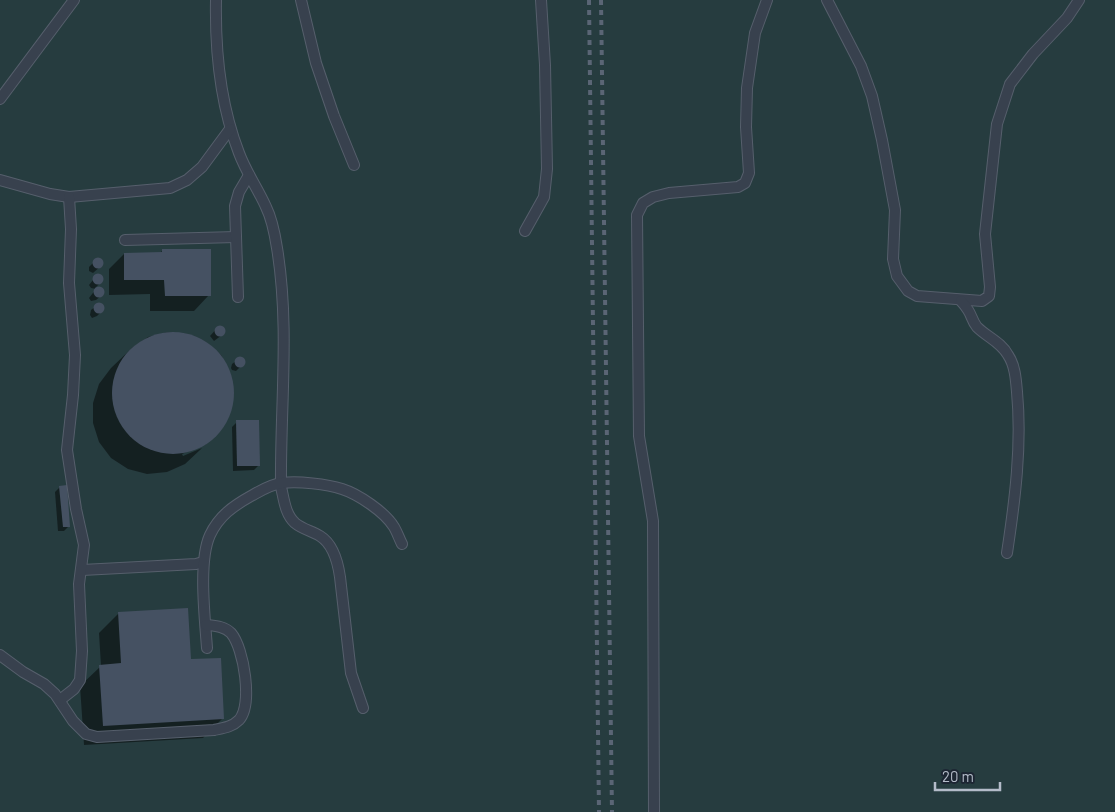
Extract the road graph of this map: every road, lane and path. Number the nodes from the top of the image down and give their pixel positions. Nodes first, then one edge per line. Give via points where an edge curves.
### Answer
1 (74, 0) edge
2 (216, 0) edge
3 (300, 0) edge
4 (541, 0) edge
5 (767, 0) edge
6 (827, 0) edge
7 (1079, 0) edge
8 (0, 98) edge
9 (230, 129) junction
10 (354, 165) dead end
11 (249, 175) junction
12 (0, 180) edge
13 (69, 197) junction
14 (524, 231) dead end
15 (236, 237) junction
16 (125, 240) dead end
17 (238, 297) dead end
18 (961, 301) junction
19 (281, 483) junction
20 (402, 544) dead end
21 (1007, 553) dead end
22 (203, 562) junction
23 (82, 570) junction
24 (206, 625) junction
25 (207, 648) dead end
26 (0, 655) edge
27 (60, 700) junction
28 (363, 708) dead end
29 (654, 812) edge

1 - 8 lane
2 - 9 lane via 219,81
3 - 10 lane via 316,63
4 - 14 lane via 548,169 544,196
5 - 29 lane via 755,33 747,88 749,173 745,182 738,186 653,197 643,203 637,214 639,436 652,521
6 - 18 lane via 861,66 872,96 895,210 893,259 897,276 908,291 917,296
7 - 18 lane via 1010,84 996,124 987,205 985,234 989,296 982,302
9 - 11 lane
9 - 13 lane via 202,167 187,180 170,188
11 - 15 lane via 235,206
11 - 19 lane via 267,209 277,246 283,291
12 - 13 lane
13 - 23 lane via 69,283 75,355 67,450 84,545
15 - 16 lane
15 - 17 lane
18 - 21 lane via 978,328 997,341 1008,355 1015,375 1018,458
19 - 20 lane via 310,483 343,489 355,495 384,514
19 - 22 lane via 232,507 217,522 209,537
19 - 28 lane via 286,509 295,523 320,536 337,562 351,673
22 - 23 lane
22 - 24 lane
23 - 27 lane via 79,584 80,680 74,690
24 - 25 lane
24 - 27 lane via 220,626 231,633 242,662 247,693 245,707 241,719 231,726 214,730 97,737 86,734
26 - 27 lane via 44,684

